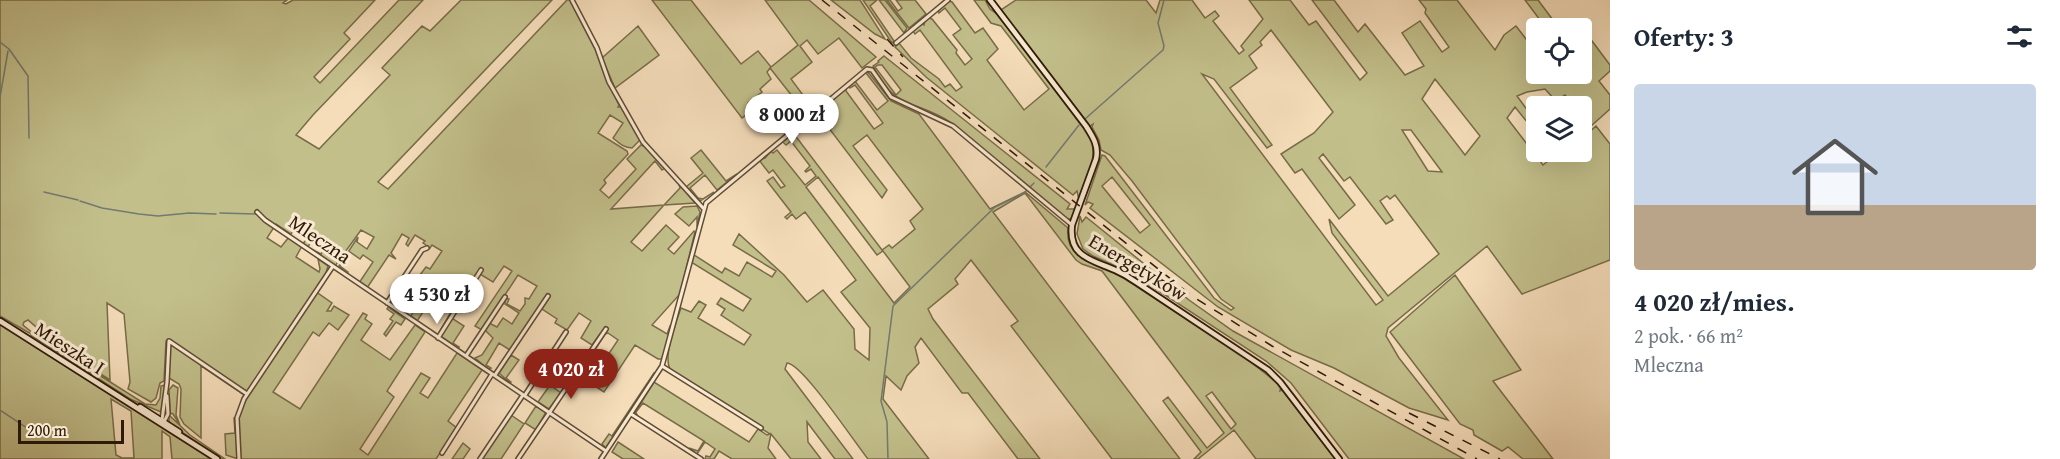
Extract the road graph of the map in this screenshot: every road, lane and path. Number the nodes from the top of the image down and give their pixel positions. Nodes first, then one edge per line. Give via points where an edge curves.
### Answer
1 (572, 0) edge
2 (948, 0) edge
3 (990, 0) edge
4 (896, 44) dead end
5 (703, 208) junction
6 (257, 212) dead end
7 (1072, 225) junction
8 (427, 248) dead end
9 (333, 266) junction
10 (481, 270) dead end
11 (548, 296) dead end
12 (505, 297) dead end
13 (387, 303) junction
14 (0, 321) edge
15 (606, 330) dead end
16 (566, 332) dead end
17 (438, 338) junction
18 (466, 356) junction
19 (662, 366) junction
20 (494, 375) junction
21 (166, 391) junction
22 (247, 394) junction
23 (524, 395) junction
24 (124, 400) junction
25 (549, 412) junction
26 (631, 414) junction
27 (162, 420) junction
28 (761, 428) dead end
29 (606, 451) junction
30 (442, 453) dead end
31 (217, 459) edge
32 (239, 459) edge
33 (480, 459) edge
34 (518, 459) edge
35 (601, 459) edge
36 (701, 459) edge
37 (1340, 459) edge

1 - 5 street via 597,48 609,82 639,136
2 - 4 street
3 - 7 main road, Energetyków via 1095,142 1096,159
5 - 7 street via 868,68 891,97 953,126
5 - 19 street
6 - 9 street, Mleczna
7 - 37 main road, Energetyków via 1073,244 1081,254 1131,278 1268,369
8 - 13 street
9 - 13 street, Mleczna
9 - 22 street
10 - 17 street
11 - 20 street
12 - 18 street
13 - 17 street, Mleczna
14 - 24 main road, Mieszka I
15 - 25 street
16 - 23 street
17 - 18 street, Mleczna
18 - 20 street, Mleczna
19 - 26 street
19 - 28 street
20 - 23 street, Mleczna
20 - 30 street
21 - 22 street via 169,341
21 - 27 street
21 - 27 street via 168,414
22 - 32 street via 237,418
23 - 25 street, Mleczna
23 - 33 street
24 - 27 main road, Mieszka I
24 - 27 main road, Mieszka I
25 - 29 street, Mleczna
25 - 34 street
26 - 29 street
26 - 36 street
27 - 31 main road, Mieszka I
29 - 35 street

